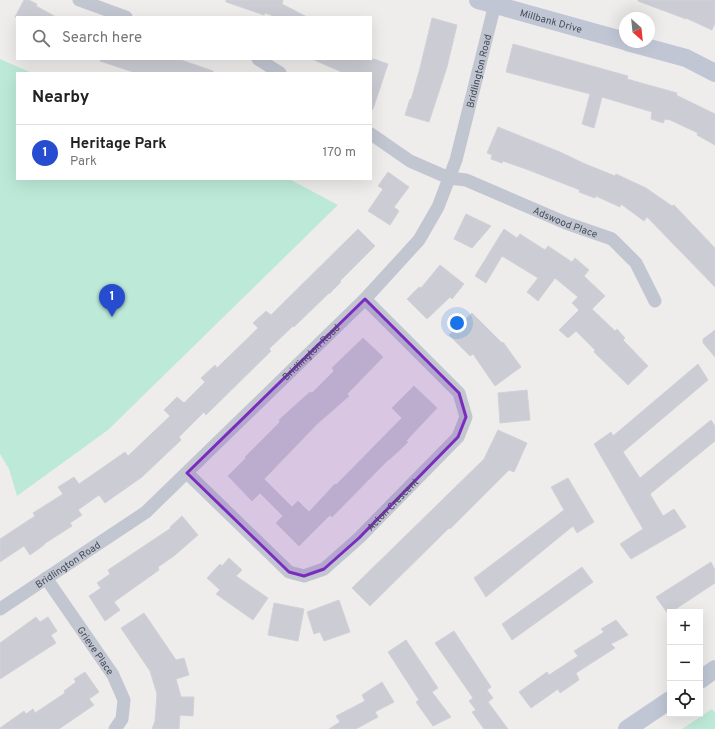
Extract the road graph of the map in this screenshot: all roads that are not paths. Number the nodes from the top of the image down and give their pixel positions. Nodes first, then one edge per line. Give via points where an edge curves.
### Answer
1 (79, 0) edge
2 (489, 2) edge
3 (123, 16) edge
4 (619, 40) edge
5 (648, 48) edge
6 (260, 60) edge
7 (278, 72) edge
8 (715, 73) edge
9 (372, 135) edge
10 (449, 178) junction
11 (365, 299) junction
12 (655, 301) dead end
13 (187, 473) junction
14 (46, 578) junction
15 (0, 609) edge
16 (715, 669) edge
17 (703, 678) edge
18 (667, 702) edge
19 (115, 729) edge
20 (627, 729) edge

1 - 3 street
2 - 4 street, Millbank Drive
2 - 10 street, Bridlington Road via 456,160
5 - 8 street, Millbank Drive via 686,58
6 - 7 street
9 - 10 street, Adswood Place via 410,161
10 - 11 street, Bridlington Road via 438,207 419,240
10 - 12 street, Adswood Place via 466,180 566,223 612,239 636,263
11 - 13 street, Bridlington Road
11 - 13 street, Acton Crescent via 459,393 466,417 458,438 359,538 324,569 304,576 289,572
13 - 14 street, Bridlington Road via 146,512
14 - 15 street, Bridlington Road
14 - 19 street, Grieve Place via 113,675 124,700 122,719
16 - 17 street
18 - 20 street

